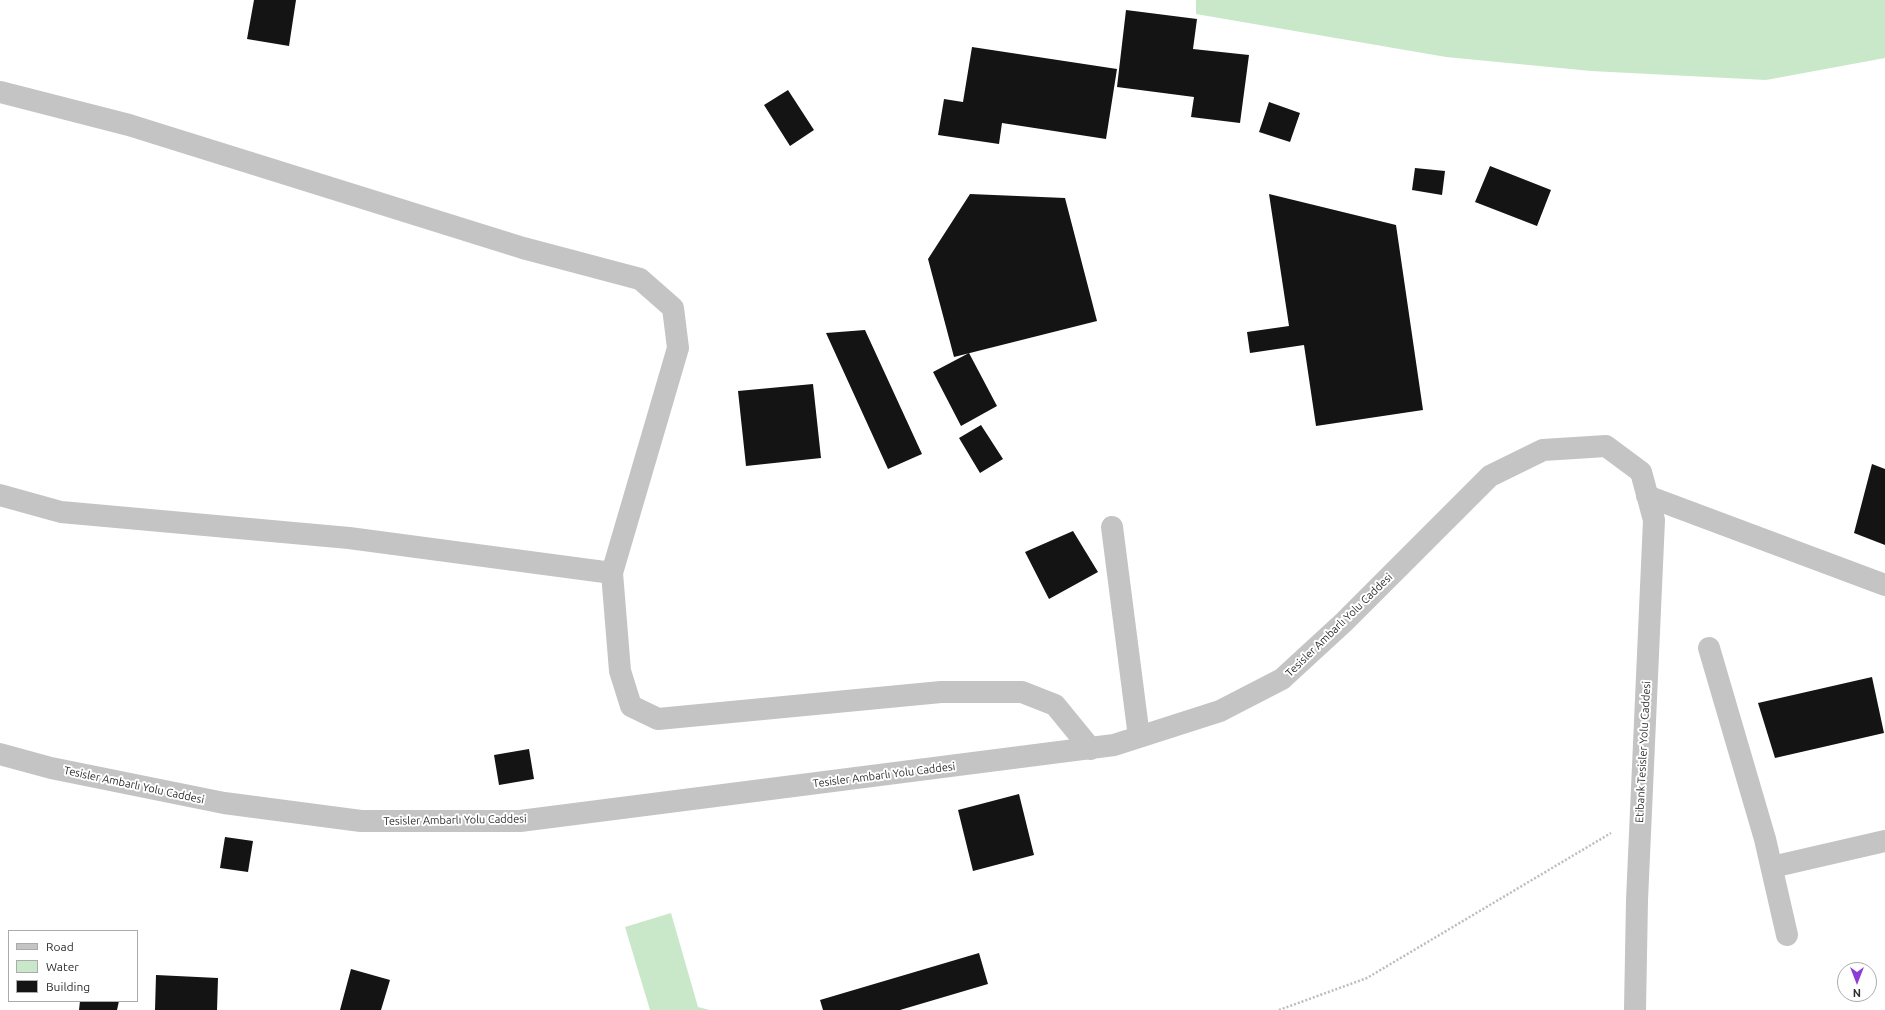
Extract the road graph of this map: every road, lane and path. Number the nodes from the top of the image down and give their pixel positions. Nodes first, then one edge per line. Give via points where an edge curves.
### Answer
1 (0, 92) edge
2 (0, 495) edge
3 (1647, 496) junction
4 (1112, 527) dead end
5 (612, 573) junction
6 (1885, 585) edge
7 (1709, 648) dead end
8 (1139, 737) junction
9 (1091, 749) junction
10 (0, 754) edge
11 (1640, 815) junction
12 (1885, 841) edge
13 (1772, 867) junction
14 (1787, 936) dead end
15 (1279, 1010) edge
16 (1635, 1010) edge

1 - 5 street via 129,125 523,248 640,279 673,308 678,348
2 - 5 street via 62,512 349,538
3 - 6 street
3 - 8 street, Tesisler Ambarlı Yolu Caddesi via 1641,472 1606,446 1543,450 1490,476 1344,622 1282,680 1220,710
3 - 11 street, Etibank Tesisler Yolu Caddesi via 1654,520
4 - 8 street
5 - 9 street via 620,671 631,706 658,719 941,692 1022,692 1055,705
7 - 13 street
8 - 9 street, Tesisler Ambarlı Yolu Caddesi
9 - 10 street, Tesisler Ambarlı Yolu Caddesi via 520,821 361,821 231,804 51,768
11 - 15 path via 1367,978
11 - 16 street, Etibank Tesisler Yolu Caddesi
12 - 13 street
13 - 14 street

